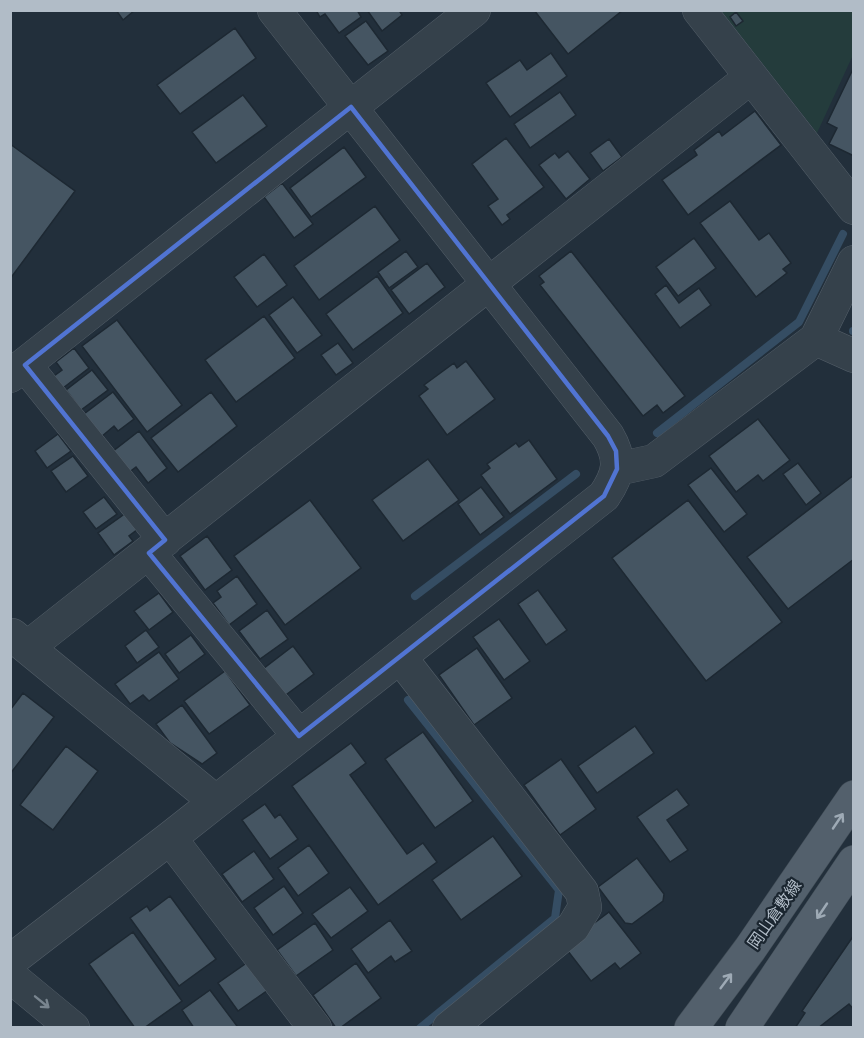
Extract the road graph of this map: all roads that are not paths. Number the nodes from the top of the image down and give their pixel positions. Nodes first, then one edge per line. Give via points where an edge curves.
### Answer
1 (474, 10) edge
2 (699, 10) edge
3 (275, 11) edge
4 (751, 77) junction
5 (351, 107) junction
6 (854, 208) edge
7 (854, 262) edge
8 (488, 285) junction
9 (816, 339) junction
10 (854, 356) edge
11 (18, 370) edge
12 (617, 469) junction
13 (157, 547) junction
14 (19, 640) edge
15 (400, 657) junction
16 (299, 736) junction
17 (854, 797) edge
18 (215, 801) junction
19 (170, 838) junction
20 (854, 862) edge
21 (10, 960) edge
22 (10, 976) edge
23 (73, 1028) edge
24 (315, 1028) edge
25 (449, 1028) edge
26 (691, 1028) edge
27 (742, 1028) edge

1 - 5 street
2 - 4 street
3 - 5 street
4 - 6 street
4 - 8 street
5 - 8 street
5 - 11 street
7 - 9 street
8 - 12 street via 608,436 616,451
8 - 13 street
9 - 10 street
9 - 12 street via 654,461
11 - 13 street
12 - 15 street via 604,496
13 - 14 street
13 - 16 street
14 - 18 street
15 - 16 street
15 - 25 street via 582,892 585,907 573,927
16 - 18 street
26 -> 17 main road, 岡山倉敷線 via 764,930
18 - 19 street
19 - 21 street
19 - 24 street
20 -> 27 main road
22 -> 23 street

